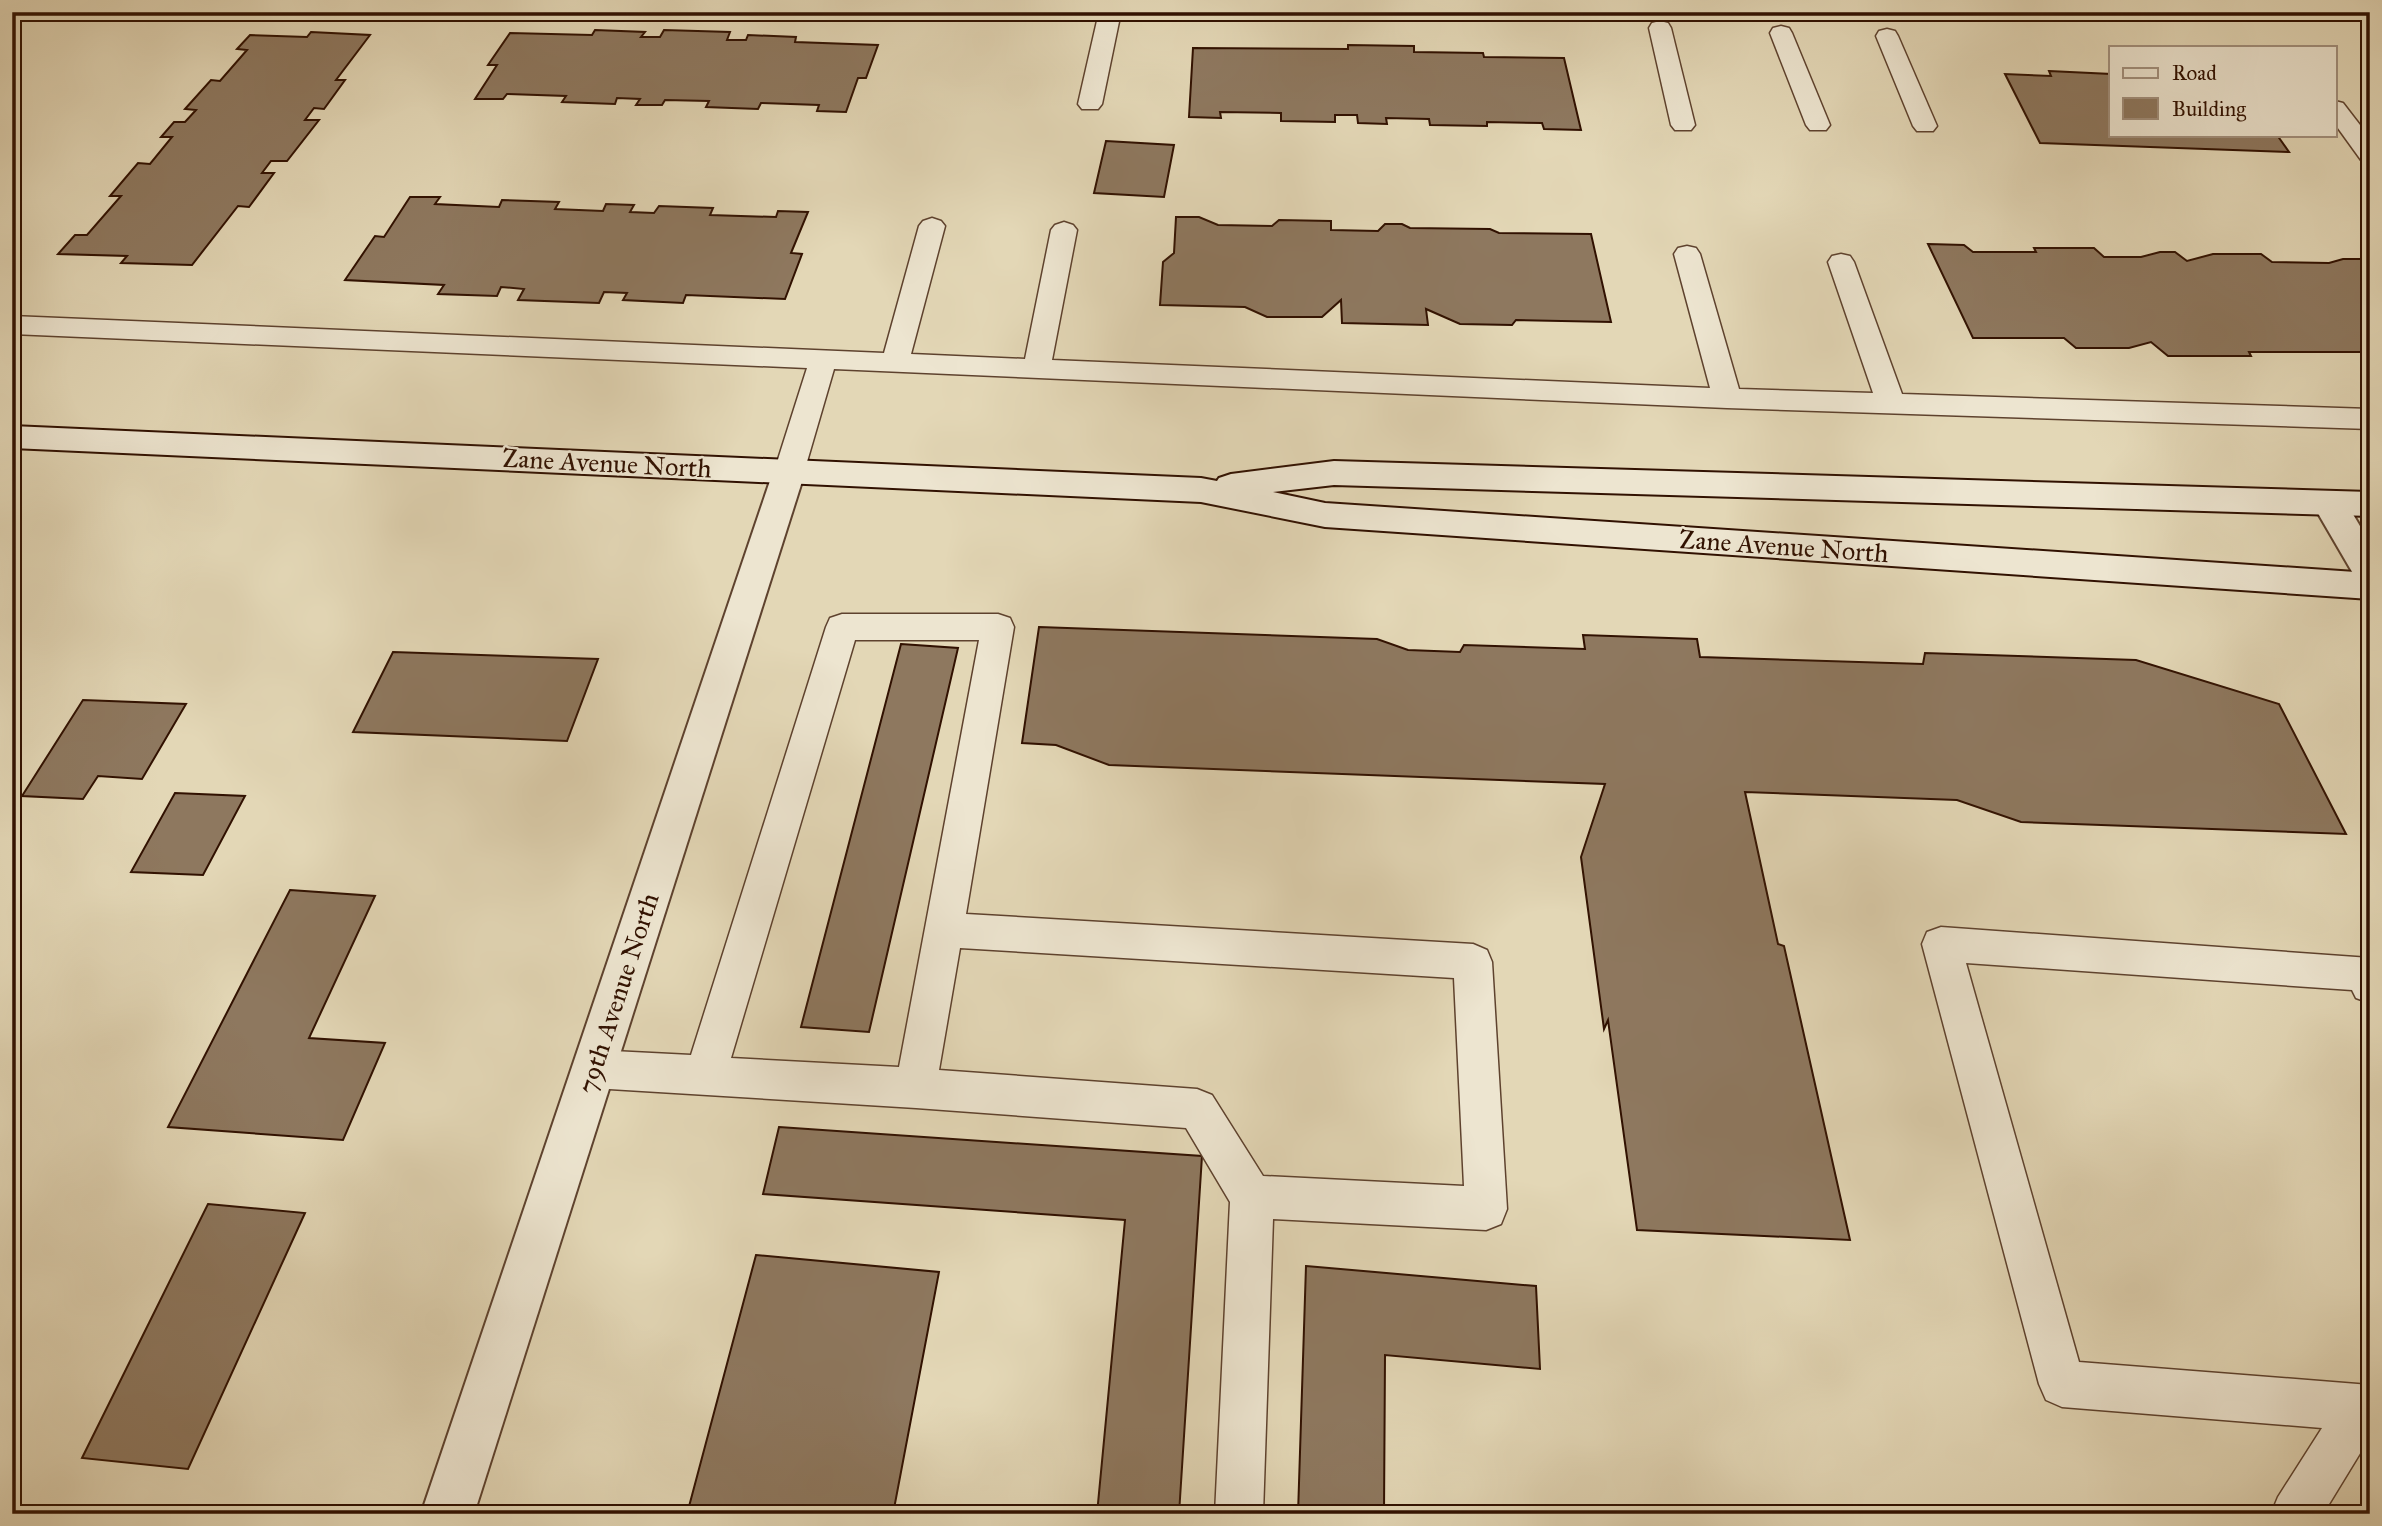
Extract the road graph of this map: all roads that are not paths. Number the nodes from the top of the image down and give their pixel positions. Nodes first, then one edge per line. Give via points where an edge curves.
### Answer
1 (1110, 12) edge
2 (1660, 29) dead end
3 (1781, 33) dead end
4 (1887, 36) dead end
5 (1090, 104) dead end
6 (2336, 109) edge
7 (1684, 125) dead end
8 (1818, 125) dead end
9 (1925, 126) dead end
10 (2370, 155) edge
11 (932, 226) dead end
12 (1064, 230) dead end
13 (1688, 254) dead end
14 (1841, 262) dead end
15 (12, 325) edge
16 (823, 361) junction
17 (895, 362) junction
18 (1037, 368) junction
19 (1727, 398) junction
20 (1891, 403) junction
21 (2370, 419) edge
22 (12, 437) edge
23 (789, 471) junction
24 (1201, 490) junction
25 (2329, 503) junction
26 (2370, 504) edge
27 (2370, 573) edge
28 (2370, 586) edge
29 (944, 930) junction
30 (2370, 985) edge
31 (593, 1069) junction
32 (705, 1076) junction
33 (916, 1088) junction
34 (1252, 1197) junction
35 (2365, 1408) edge
36 (447, 1514) edge
37 (1239, 1514) edge
38 (2295, 1514) edge

1 - 5 lane
2 - 7 lane
3 - 8 lane
4 - 9 lane
6 - 10 lane
11 - 17 lane
12 - 18 lane
13 - 19 lane
14 - 20 lane
15 - 16 lane
16 - 17 lane
16 - 23 lane
17 - 18 lane
18 - 19 lane
19 - 20 lane
20 - 21 lane
22 - 23 main road, Zane Avenue North
23 - 24 main road, Zane Avenue North
23 - 31 main road, 79th Avenue North
24 - 25 main road, Zane Avenue North via 1334,473
24 - 28 main road, Zane Avenue North via 1325,515
25 - 26 main road, Zane Avenue North
25 - 27 main road
29 - 32 lane via 998,627 842,627
29 - 33 lane
29 - 34 lane via 1473,962 1486,1209
30 - 35 lane via 2363,972 1941,944 2062,1384
31 - 32 lane
31 - 36 main road, 79th Avenue North
32 - 33 lane
33 - 34 lane via 1197,1109
34 - 37 lane
35 - 38 lane

